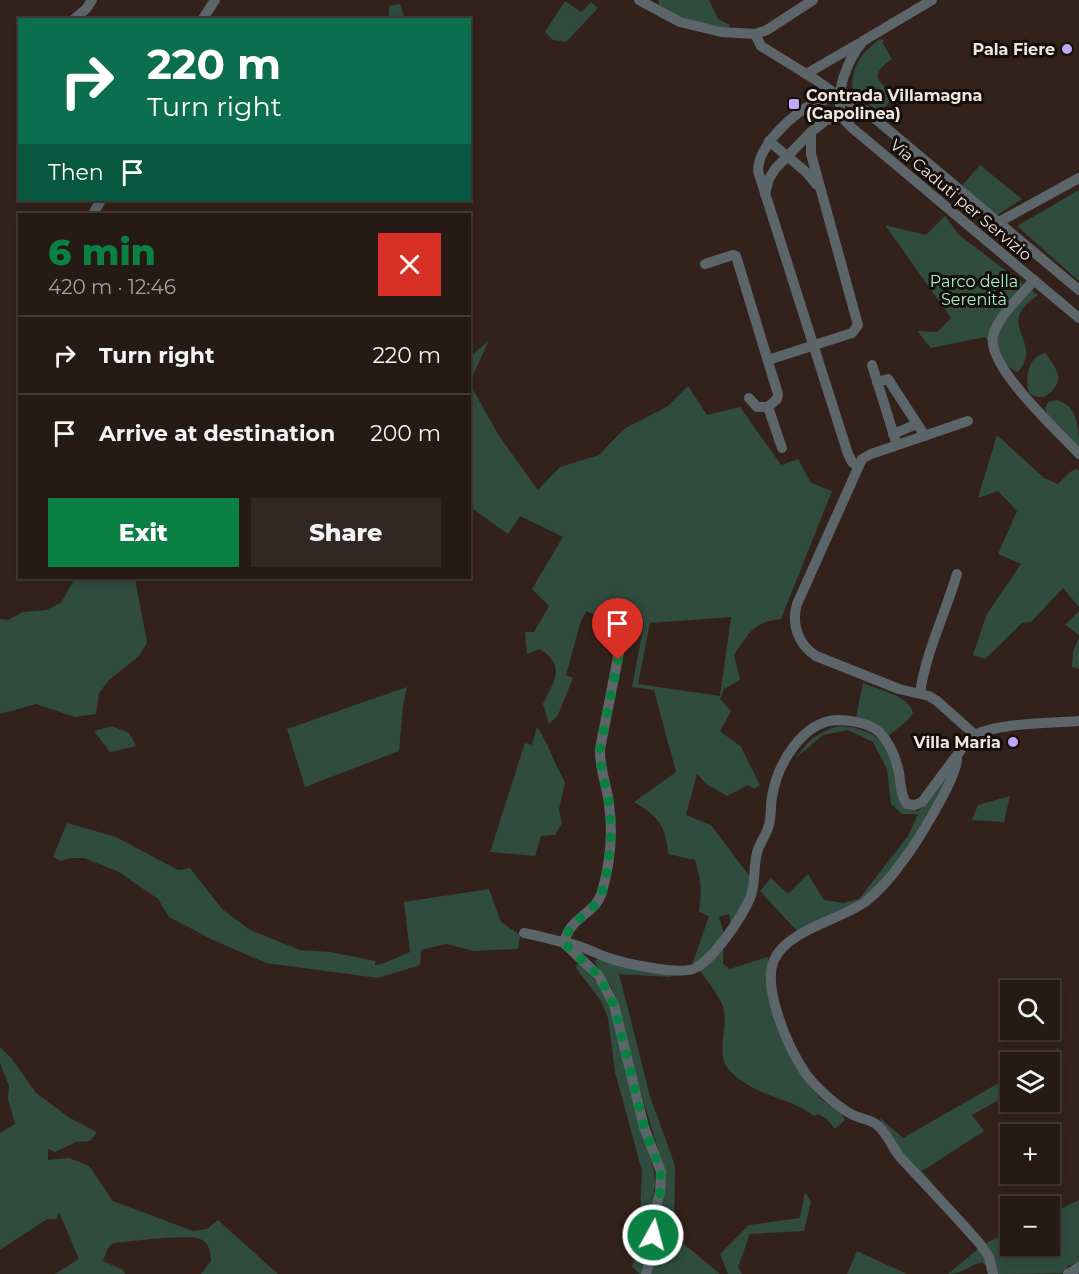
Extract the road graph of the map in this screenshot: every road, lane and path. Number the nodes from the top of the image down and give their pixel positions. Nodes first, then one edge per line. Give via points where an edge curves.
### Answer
1 (92, 0) edge
2 (214, 0) edge
3 (813, 0) edge
4 (932, 0) edge
5 (641, 1) edge
6 (75, 18) edge
7 (203, 18) edge
8 (755, 34) junction
9 (863, 41) junction
10 (804, 73) junction
11 (840, 97) junction
12 (842, 117) junction
13 (811, 132) junction
14 (769, 141) junction
15 (788, 156) junction
16 (1079, 178) edge
17 (820, 188) junction
18 (765, 194) junction
19 (999, 222) junction
20 (705, 264) dead end
21 (1034, 280) junction
22 (1079, 290) edge
23 (1079, 318) edge
24 (814, 346) junction
25 (768, 360) junction
26 (872, 365) dead end
27 (877, 382) junction
28 (749, 399) dead end
29 (768, 407) junction
30 (968, 421) dead end
31 (917, 424) junction
32 (893, 434) junction
33 (925, 436) junction
34 (897, 446) junction
35 (782, 448) dead end
36 (1079, 454) edge
37 (858, 466) junction
38 (957, 574) dead end
39 (619, 623) dead end
40 (920, 693) junction
41 (1079, 721) edge
42 (974, 734) junction
43 (957, 755) junction
44 (524, 933) dead end
45 (564, 943) junction
46 (1079, 1268) edge
47 (646, 1274) edge
48 (993, 1274) edge
49 (1068, 1274) edge

1 - 6 street
2 - 7 street
3 - 8 street
4 - 9 street
5 - 8 street via 680,22 721,32
8 - 10 street, Via Caduti per Servizio via 761,46
9 - 10 street
9 - 11 street via 850,60
10 - 11 street, Via Caduti per Servizio
11 - 12 street
11 - 14 street via 802,110
11 - 19 street, Via Caduti per Servizio via 866,111
12 - 13 street via 826,120
12 - 21 street, Via Caduti per Servizio
13 - 15 street
13 - 17 street via 811,154
14 - 15 street
14 - 18 street via 758,164
15 - 17 street
15 - 18 street via 769,179
16 - 19 street
17 - 24 street via 858,325 852,333
18 - 24 street
19 - 22 street, Via Caduti per Servizio
20 - 25 street via 736,256
21 - 23 street, Via Caduti per Servizio
21 - 36 street, Via Caduti per Servizio via 994,332 994,352 1009,378
24 - 25 street
24 - 37 street via 848,454
25 - 29 street via 778,394
26 - 27 street
27 - 31 street via 888,379
27 - 32 street
28 - 29 street via 757,407
29 - 35 street
30 - 33 street
31 - 32 street
31 - 33 street
32 - 34 street
33 - 34 street
34 - 37 street via 871,454
37 - 40 street via 797,604 797,632 807,650 816,656 899,689
38 - 40 street via 924,669
39 - 45 street via 620,647 600,760 611,828 605,879 597,903 567,931
40 - 42 street via 937,701
41 - 42 street
42 - 43 street
43 - 45 street via 922,802 907,804 893,751 879,732 854,722 828,721 803,736 780,769 771,798 769,828 757,853 751,895 730,934 697,968 653,968
43 - 48 street via 951,777 902,863 864,902 784,946 773,962 773,1000 803,1071 849,1113 876,1124 980,1244 989,1257
44 - 45 street
45 - 47 street via 599,976 614,1005 644,1127 661,1172 653,1218 653,1252
46 - 49 street

